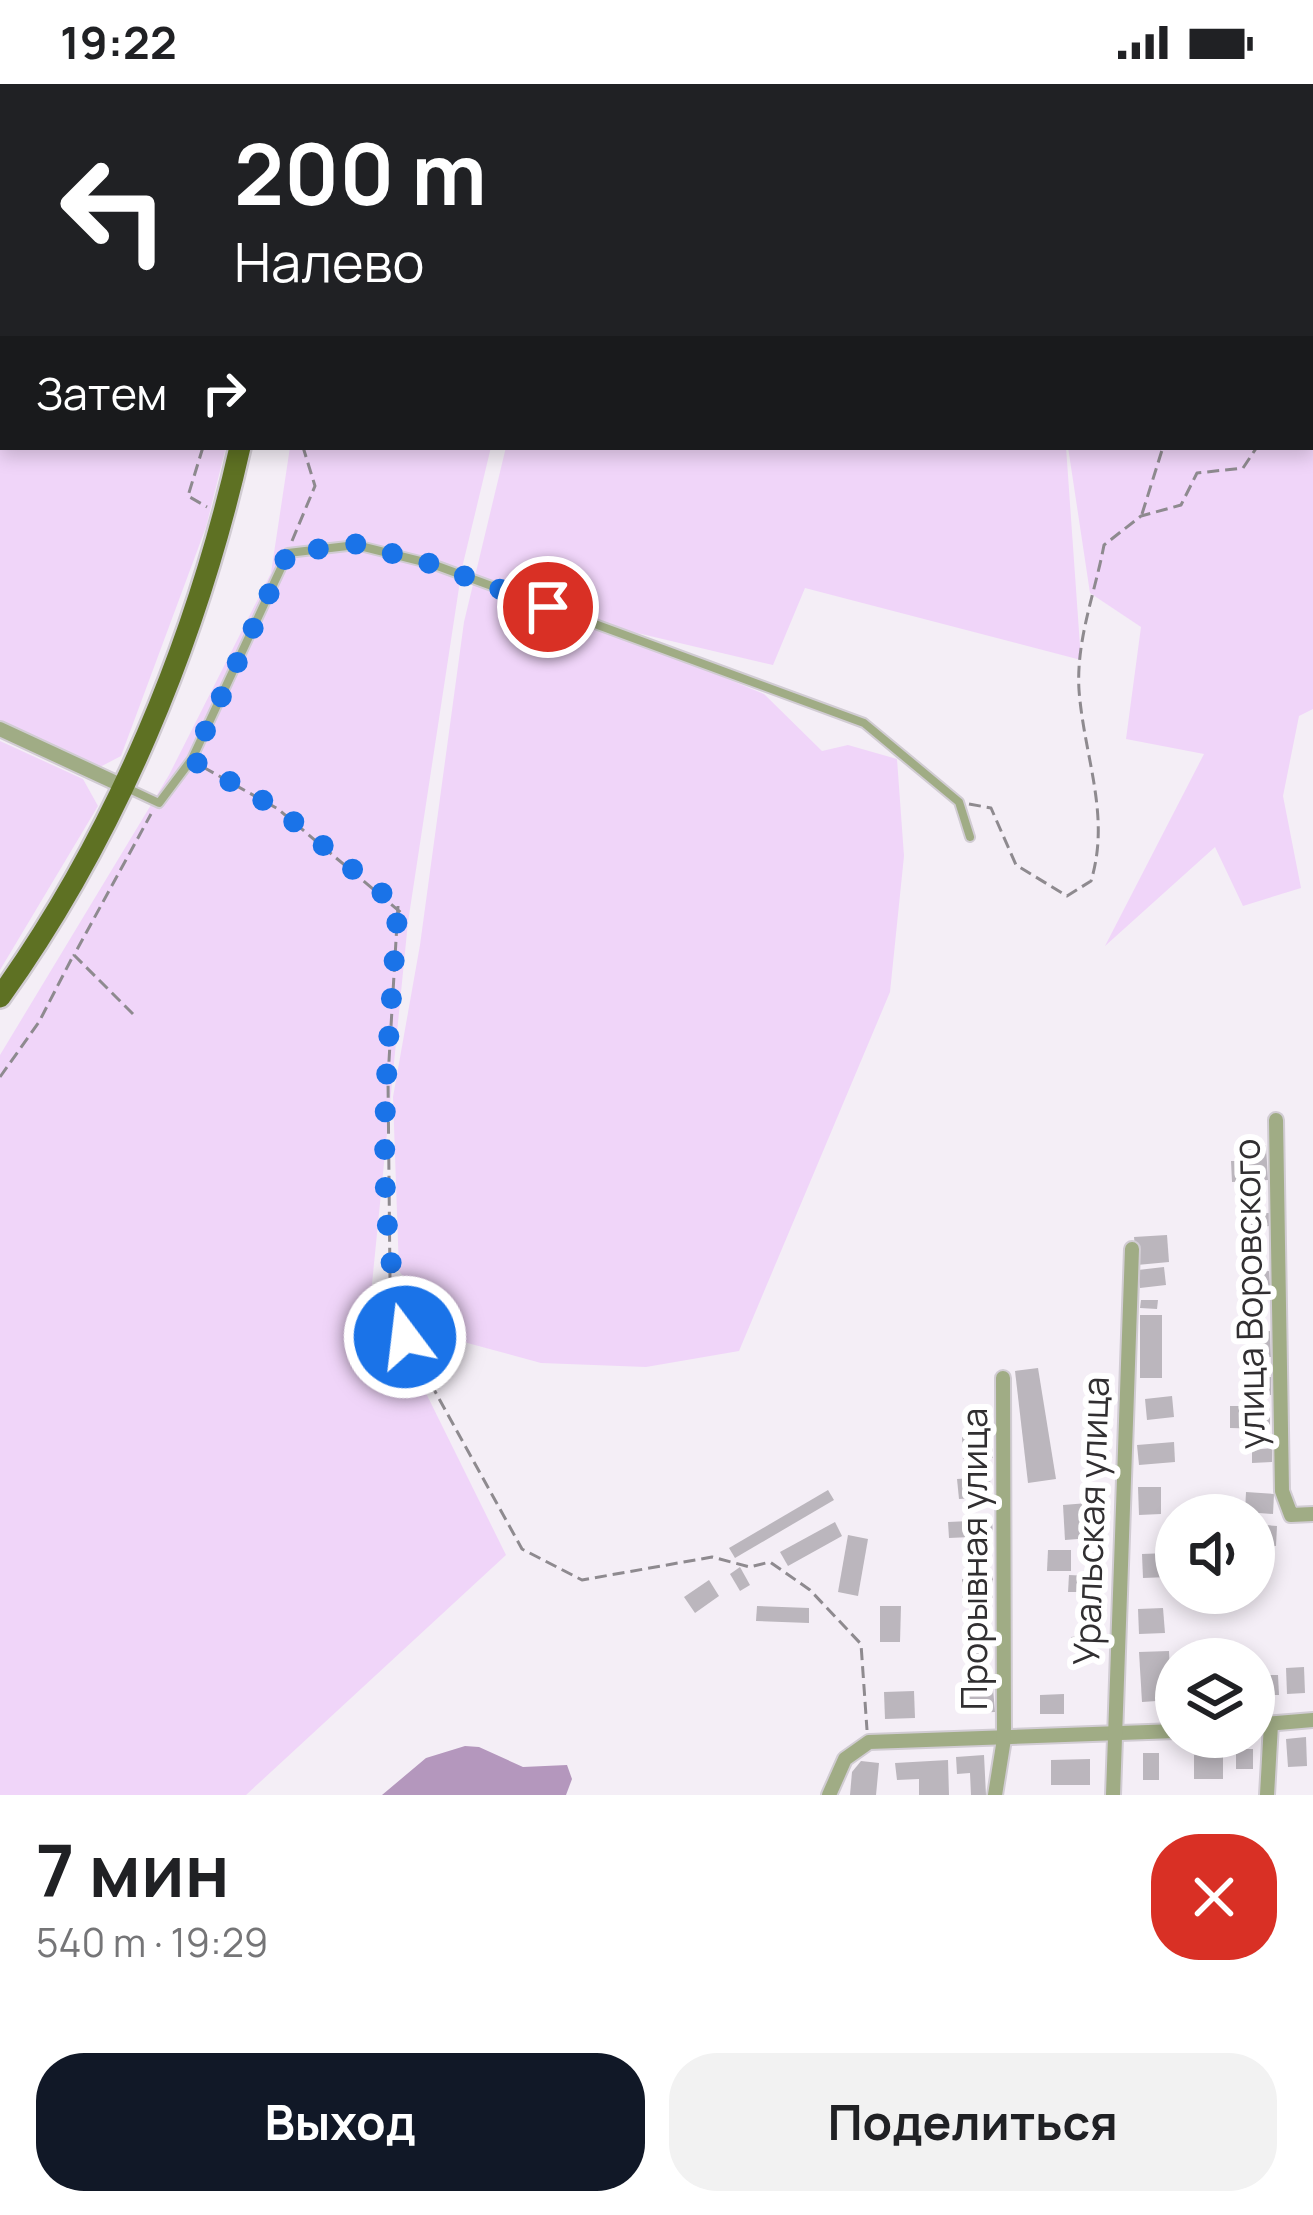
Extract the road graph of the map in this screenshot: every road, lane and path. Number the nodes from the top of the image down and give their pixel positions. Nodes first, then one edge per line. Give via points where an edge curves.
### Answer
1 (202, 450) edge
2 (239, 450) edge
3 (303, 450) edge
4 (1162, 450) edge
5 (1255, 450) edge
6 (1141, 516) junction
7 (224, 518) junction
8 (288, 553) junction
9 (0, 729) edge
10 (192, 760) junction
11 (127, 788) junction
12 (159, 802) junction
13 (959, 802) junction
14 (970, 837) dead end
15 (398, 906) junction
16 (405, 916) dead end
17 (74, 955) junction
18 (0, 997) edge
19 (133, 1014) dead end
20 (0, 1077) edge
21 (1276, 1120) dead end
22 (1132, 1249) dead end
23 (1003, 1378) dead end
24 (1313, 1514) edge
25 (1313, 1720) edge
26 (1275, 1724) edge
27 (1155, 1732) edge
28 (1113, 1735) junction
29 (1004, 1739) junction
30 (869, 1742) junction
31 (1270, 1758) edge
32 (829, 1795) edge
33 (994, 1795) edge
34 (1113, 1795) edge
35 (1268, 1795) edge

1 - 7 path via 188,496
2 - 7 main road
3 - 8 path via 315,486
4 - 6 path
5 - 6 path via 1243,467 1197,473 1181,505
6 - 13 path via 1104,545 1084,622 1079,688 1102,842 1090,881 1067,896 1016,865 991,808
7 - 11 main road
8 - 10 lane
8 - 13 lane via 356,544 432,564 864,724
9 - 11 street
10 - 12 lane
10 - 15 path via 278,809
11 - 12 lane
11 - 18 main road
12 - 17 path
13 - 14 lane
15 - 16 path
15 - 30 path via 388,1078 390,1279 405,1337 521,1550 582,1580 712,1557 750,1567 770,1562 811,1590 861,1644
17 - 19 path
17 - 20 path
21 - 24 street, улица Воровского via 1282,1491 1291,1515
22 - 28 street, Уральская улица
23 - 29 street, Прорывная улица
25 - 26 street
27 - 28 street, Прорывная улица
28 - 29 street, Прорывная улица
28 - 34 street, Уральская улица
29 - 30 street, Прорывная улица
29 - 33 street
30 - 32 street via 845,1759
31 - 35 street

